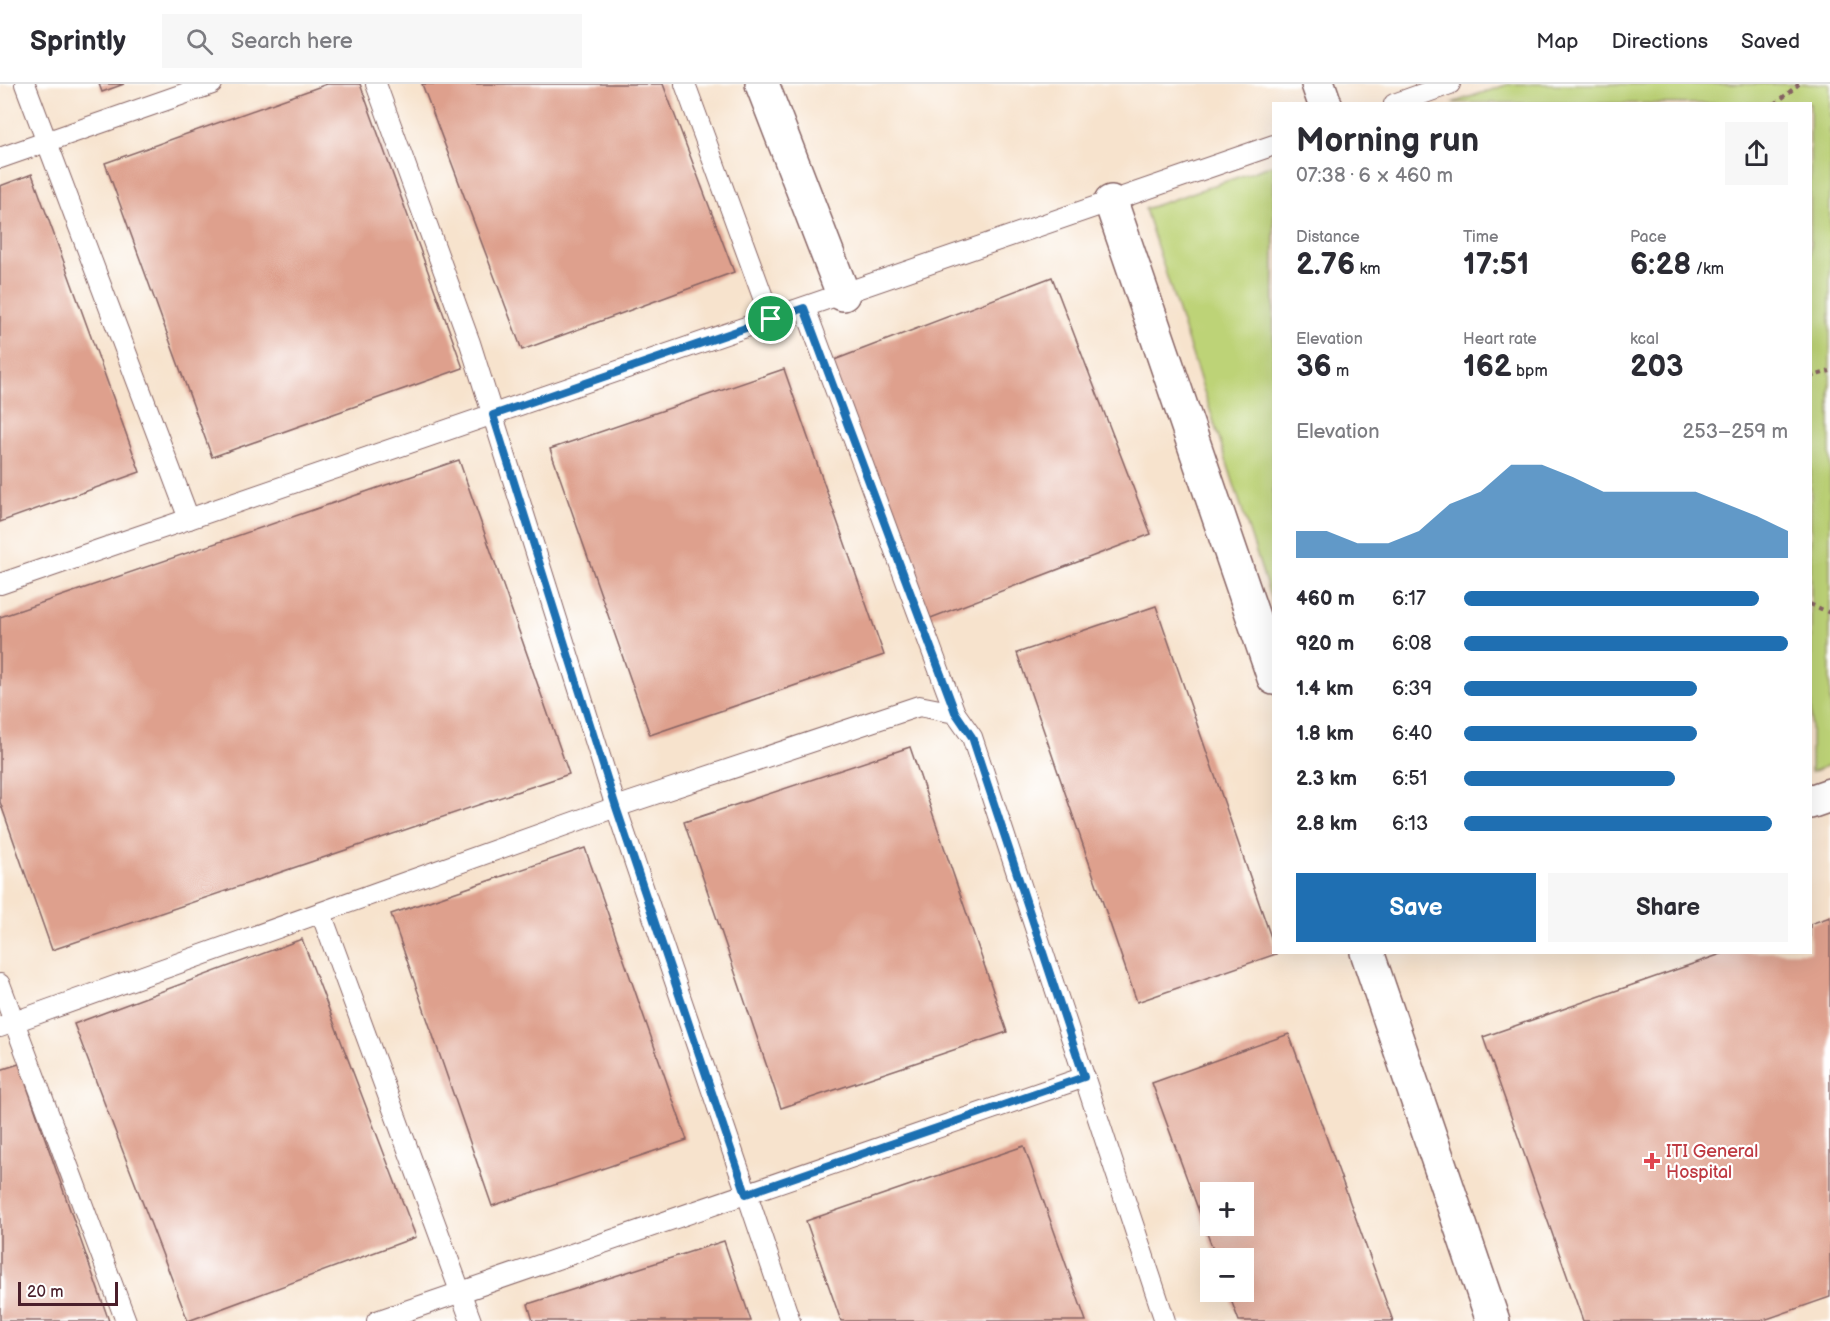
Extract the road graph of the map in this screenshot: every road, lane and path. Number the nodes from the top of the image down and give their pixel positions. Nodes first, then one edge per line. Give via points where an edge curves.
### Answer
1 (25, 84) edge
2 (212, 84) edge
3 (376, 84) edge
4 (685, 84) edge
5 (762, 84) edge
6 (1318, 84) edge
7 (1450, 84) edge
8 (1799, 84) edge
9 (1323, 102) edge
10 (1400, 102) edge
11 (1778, 102) edge
12 (46, 141) junction
13 (1272, 146) edge
14 (0, 158) edge
15 (1111, 202) junction
16 (843, 294) junction
17 (804, 308) junction
18 (771, 319) junction
19 (1830, 371) edge
20 (1812, 376) edge
21 (493, 415) junction
22 (189, 519) junction
23 (0, 584) edge
24 (1812, 605) edge
25 (1830, 613) edge
26 (1272, 672) edge
27 (955, 712) junction
28 (1830, 795) edge
29 (1812, 801) edge
30 (616, 807) junction
31 (321, 913) junction
32 (1372, 954) edge
33 (0, 984) edge
34 (7, 1025) edge
35 (1084, 1077) junction
36 (746, 1194) junction
37 (460, 1292) junction
38 (126, 1321) edge
39 (377, 1321) edge
40 (471, 1321) edge
41 (789, 1321) edge
42 (1165, 1321) edge
43 (1493, 1321) edge

1 - 12 lane
2 - 12 lane
3 - 21 lane
4 - 18 lane
5 - 16 street
6 - 9 street
7 - 10 lane
8 - 11 path
12 - 14 lane
12 - 22 lane
13 - 15 lane
15 - 16 lane
15 - 26 street
16 - 17 lane
17 - 18 lane
17 - 27 lane
18 - 21 lane
19 - 20 path
21 - 22 lane
21 - 30 lane
22 - 23 lane
24 - 25 path
27 - 30 lane via 919,705
27 - 35 lane via 972,737
28 - 29 street
30 - 31 lane
30 - 36 lane
31 - 34 lane
31 - 37 lane
32 - 43 street
33 - 34 lane
34 - 38 lane
35 - 36 lane
35 - 42 lane
36 - 37 lane
36 - 41 lane
37 - 39 lane
37 - 40 lane

